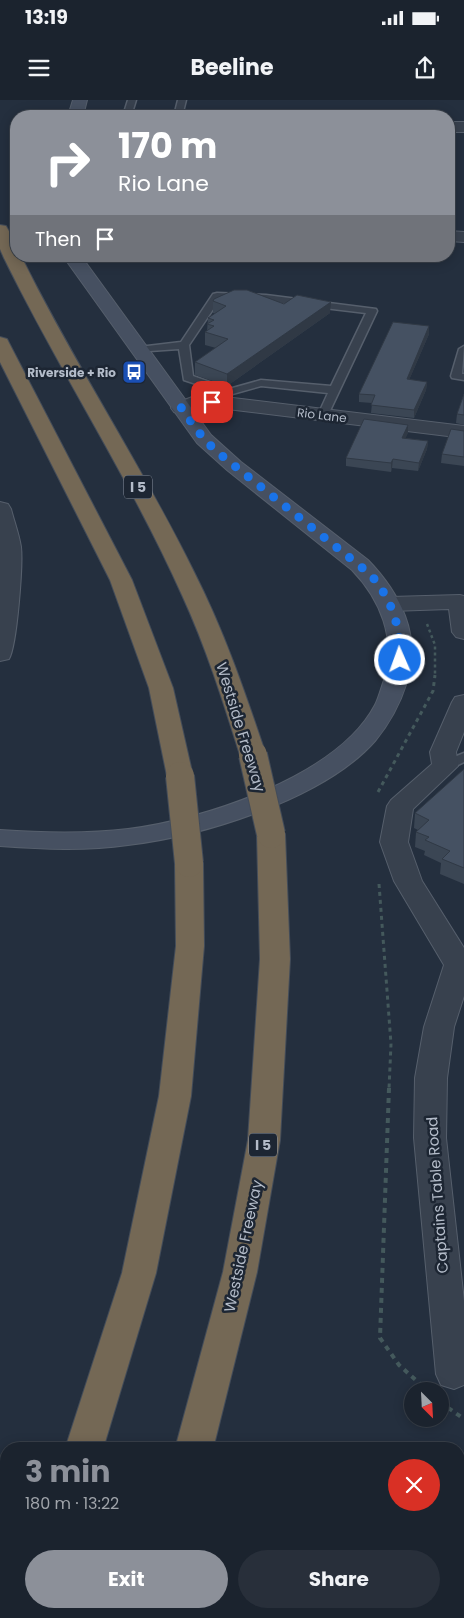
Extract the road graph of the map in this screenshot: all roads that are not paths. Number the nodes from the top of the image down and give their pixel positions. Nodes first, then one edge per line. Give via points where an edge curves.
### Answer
1 (0, 230) edge
2 (10, 254) edge
3 (14, 262) edge
4 (76, 262) edge
5 (0, 343) edge
6 (184, 345) junction
7 (464, 349) edge
8 (139, 350) junction
9 (464, 377) edge
10 (335, 390) junction
11 (227, 398) junction
12 (181, 408) junction
13 (323, 415) junction
14 (464, 432) edge
15 (0, 509) edge
16 (5, 547) edge
17 (462, 602) edge
18 (391, 604) junction
19 (3, 620) edge
20 (464, 632) edge
21 (0, 654) edge
22 (464, 702) edge
23 (455, 762) edge
24 (5, 841) edge
25 (461, 963) edge
26 (454, 1374) dead end
27 (86, 1442) edge
28 (196, 1442) edge

1 - 2 highway, Westside Freeway / I 5, bridge
3 - 28 highway, Westside Freeway / I 5, bridge via 116,446 203,614 253,754 271,834 274,959 264,1140 240,1272
4 - 8 street
5 - 27 highway, bridge via 121,580 161,688 180,776 189,862 190,946 176,1096 139,1273
6 - 8 lane
6 - 10 lane via 217,296 266,298 372,311
6 - 11 lane via 188,378
7 - 9 lane via 456,376
8 - 12 street
10 - 11 lane via 261,383
10 - 13 lane
11 - 12 street, Rio Lane via 200,400
11 - 13 street, Rio Lane
12 - 18 street via 216,451 360,565 377,582
13 - 14 street, Rio Lane
15 - 16 street
16 - 19 street
17 - 18 street
17 - 20 street
18 - 24 street via 401,647 393,693 377,720 358,742 304,782 218,818 143,835 112,839
19 - 21 street
22 - 23 street, Captains Table Road via 442,752
23 - 25 street, Captains Table Road via 400,806 394,842 408,881
25 - 26 street, Captains Table Road via 440,1027 431,1078 430,1138

